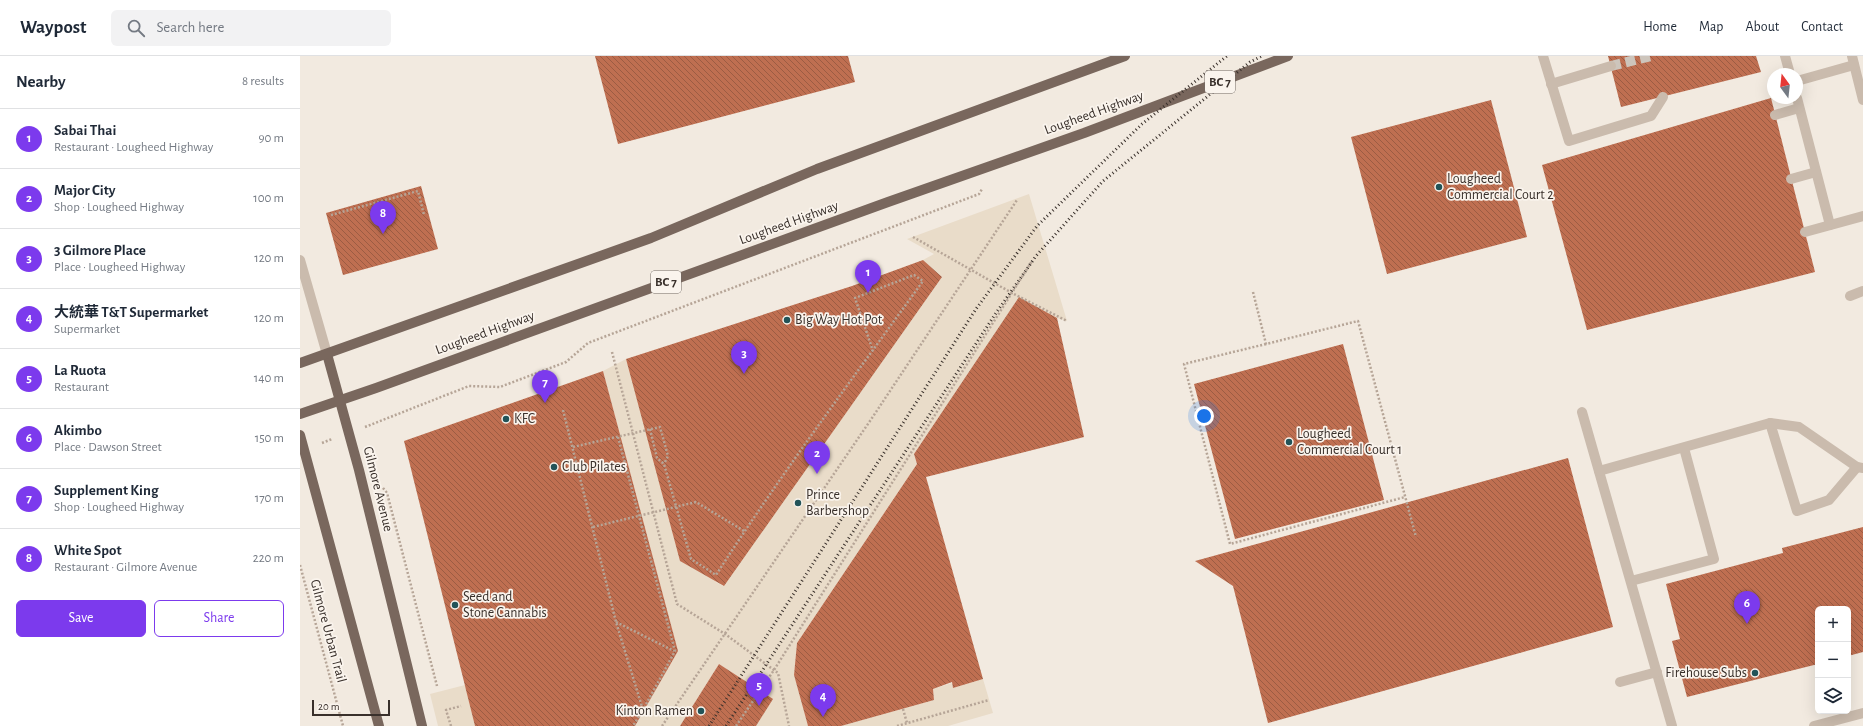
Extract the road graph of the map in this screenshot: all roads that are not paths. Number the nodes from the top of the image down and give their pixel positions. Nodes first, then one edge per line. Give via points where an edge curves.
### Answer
1 (1125, 56) edge
2 (1288, 56) edge
3 (1543, 56) edge
4 (1785, 56) edge
5 (1853, 61) edge
6 (1611, 66) tunnel mouth
7 (1788, 68) edge
8 (1803, 79) edge
9 (1551, 84) junction
10 (1663, 97) dead end
11 (1863, 100) edge
12 (1798, 104) edge
13 (1799, 108) junction
14 (1776, 115) dead end
15 (1816, 172) junction
16 (1792, 179) dead end
17 (1863, 216) edge
18 (1830, 225) junction
19 (1805, 232) dead end
20 (300, 260) edge
21 (1863, 291) edge
22 (1850, 296) dead end
23 (327, 354) junction
24 (300, 363) edge
25 (340, 401) junction
26 (1582, 412) dead end
27 (300, 414) edge
28 (1770, 423) junction
29 (300, 435) edge
30 (1684, 448) junction
31 (1860, 467) edge
32 (1599, 471) junction
33 (1631, 581) junction
34 (1657, 672) junction
35 (1620, 682) dead end
36 (1863, 713) edge
37 (379, 726) edge
38 (422, 726) edge
39 (1672, 726) edge
40 (1814, 726) edge

1 - 23 main road via 817,169 651,238
2 - 25 main road, Lougheed Highway / BC 7 via 1084,133
3 - 9 street
4 - 7 street
5 - 8 street
5 - 11 street
6 - 9 street
9 - 10 street via 1569,141 1651,116
12 - 13 street
13 - 14 street
13 - 15 street
15 - 16 street
15 - 18 street
17 - 18 street
18 - 19 street
20 - 23 street, Gilmore Avenue
21 - 22 street
23 - 24 main road
23 - 25 main road, Gilmore Avenue
25 - 27 main road, Lougheed Highway / BC 7
25 - 38 main road, Gilmore Avenue
26 - 32 street
28 - 30 street
28 - 31 street via 1799,427
28 - 31 street via 1797,511 1829,500
29 - 37 main road
30 - 32 street
30 - 33 street via 1714,559
32 - 33 street
33 - 34 street
34 - 35 street
34 - 39 street
36 - 40 street

